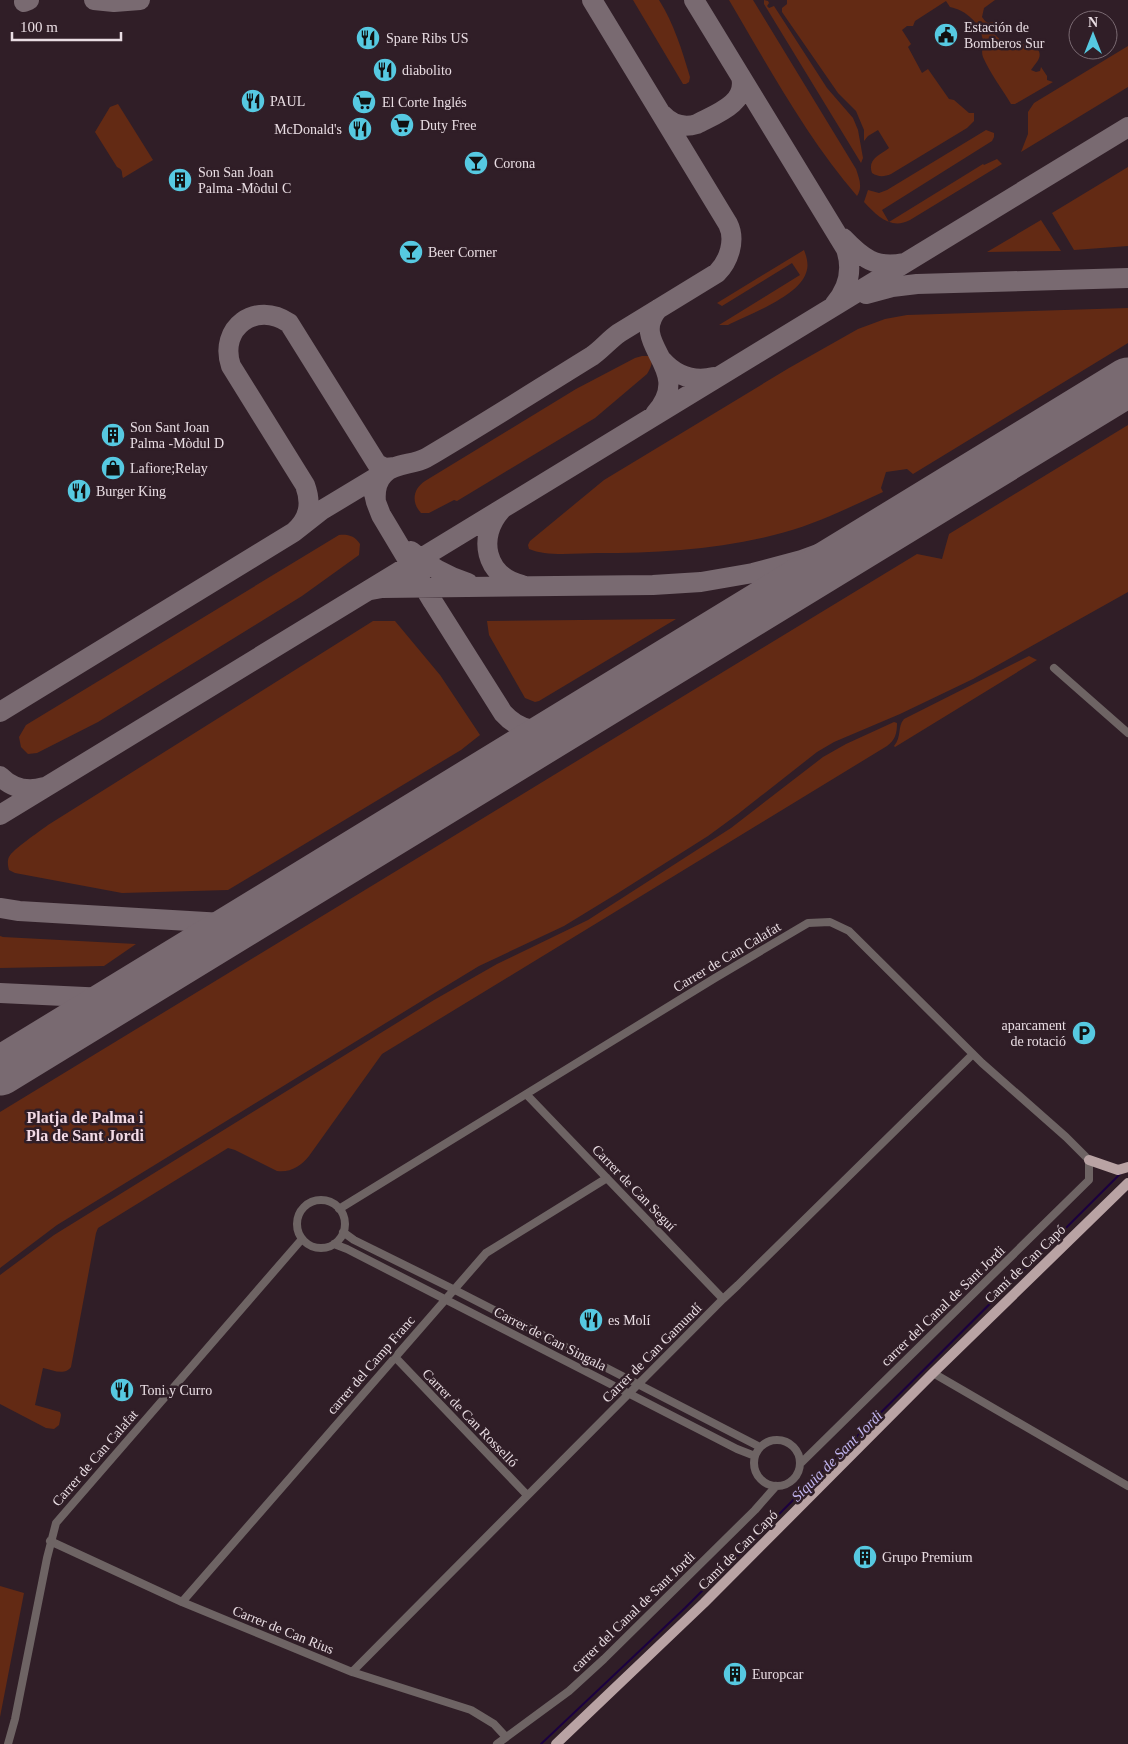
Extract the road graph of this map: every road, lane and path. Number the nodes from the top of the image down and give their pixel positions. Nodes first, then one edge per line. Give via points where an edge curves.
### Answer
1 (1054, 668) dead end
2 (1128, 733) edge
3 (973, 1054) junction
4 (527, 1095) junction
5 (1089, 1160) junction
6 (1123, 1168) edge
7 (607, 1178) junction
8 (1128, 1183) edge
9 (339, 1209) junction
10 (343, 1232) junction
11 (302, 1239) junction
12 (334, 1244) junction
13 (453, 1289) junction
14 (723, 1298) junction
15 (444, 1299) junction
16 (395, 1357) junction
17 (934, 1373) junction
18 (638, 1386) junction
19 (630, 1394) junction
20 (760, 1447) junction
21 (755, 1456) junction
22 (801, 1463) junction
23 (776, 1486) junction
24 (1128, 1486) edge
25 (527, 1495) junction
26 (50, 1541) junction
27 (182, 1602) junction
28 (352, 1672) junction
29 (506, 1737) junction
30 (8, 1744) edge
31 (496, 1744) edge
32 (556, 1744) edge

1 - 2 street
3 - 4 street, Carrer de Can Calafat via 850,931 830,922 808,923
3 - 5 street, Carrer de Can Calafat
3 - 14 street, Carrer de Can Gamundí
4 - 7 street, Carrer de Can Seguí
4 - 9 street, Carrer de Can Calafat
5 - 6 main road
5 - 22 street, carrer del Canal de Sant Jordi via 1089,1180
7 - 13 street, carrer del Camp Franc via 486,1253
7 - 14 street, Carrer de Can Seguí
8 - 17 main road, Camí de Can Capó
9 - 10 street via 345,1224
9 - 11 street via 325,1201 309,1203 298,1216 298,1232
10 - 12 street
10 - 13 street, Carrer de Can Singala
11 - 12 street via 313,1247
11 - 26 street, Carrer de Can Calafat via 56,1523
12 - 15 street, Carrer de Can Singala
13 - 15 street, carrer del Camp Franc
13 - 18 street, Carrer de Can Singala
14 - 18 street, Carrer de Can Gamundí
15 - 16 street, carrer del Camp Franc
15 - 19 street, Carrer de Can Singala
16 - 25 street, Carrer de Can Rosselló
16 - 27 street, carrer del Camp Franc
17 - 24 street
17 - 32 main road, Camí de Can Capó via 704,1603
18 - 19 street, Carrer de Can Gamundí
18 - 20 street, Carrer de Can Singala
19 - 21 street, Carrer de Can Singala
19 - 25 street, Carrer de Can Gamundí
20 - 21 street
20 - 22 street via 766,1442 782,1440 795,1448
21 - 23 street via 758,1476 763,1482
22 - 23 street via 791,1482
23 - 29 street, carrer del Canal de Sant Jordi via 604,1659 569,1691
25 - 28 street, Carrer de Can Gamundí
26 - 27 street, Carrer de Can Rius
26 - 30 street, Carrer de Can Calafat
27 - 28 street, Carrer de Can Rius
28 - 29 street, Carrer de Can Rius via 471,1710 494,1724
29 - 31 street, carrer del Canal de Sant Jordi

